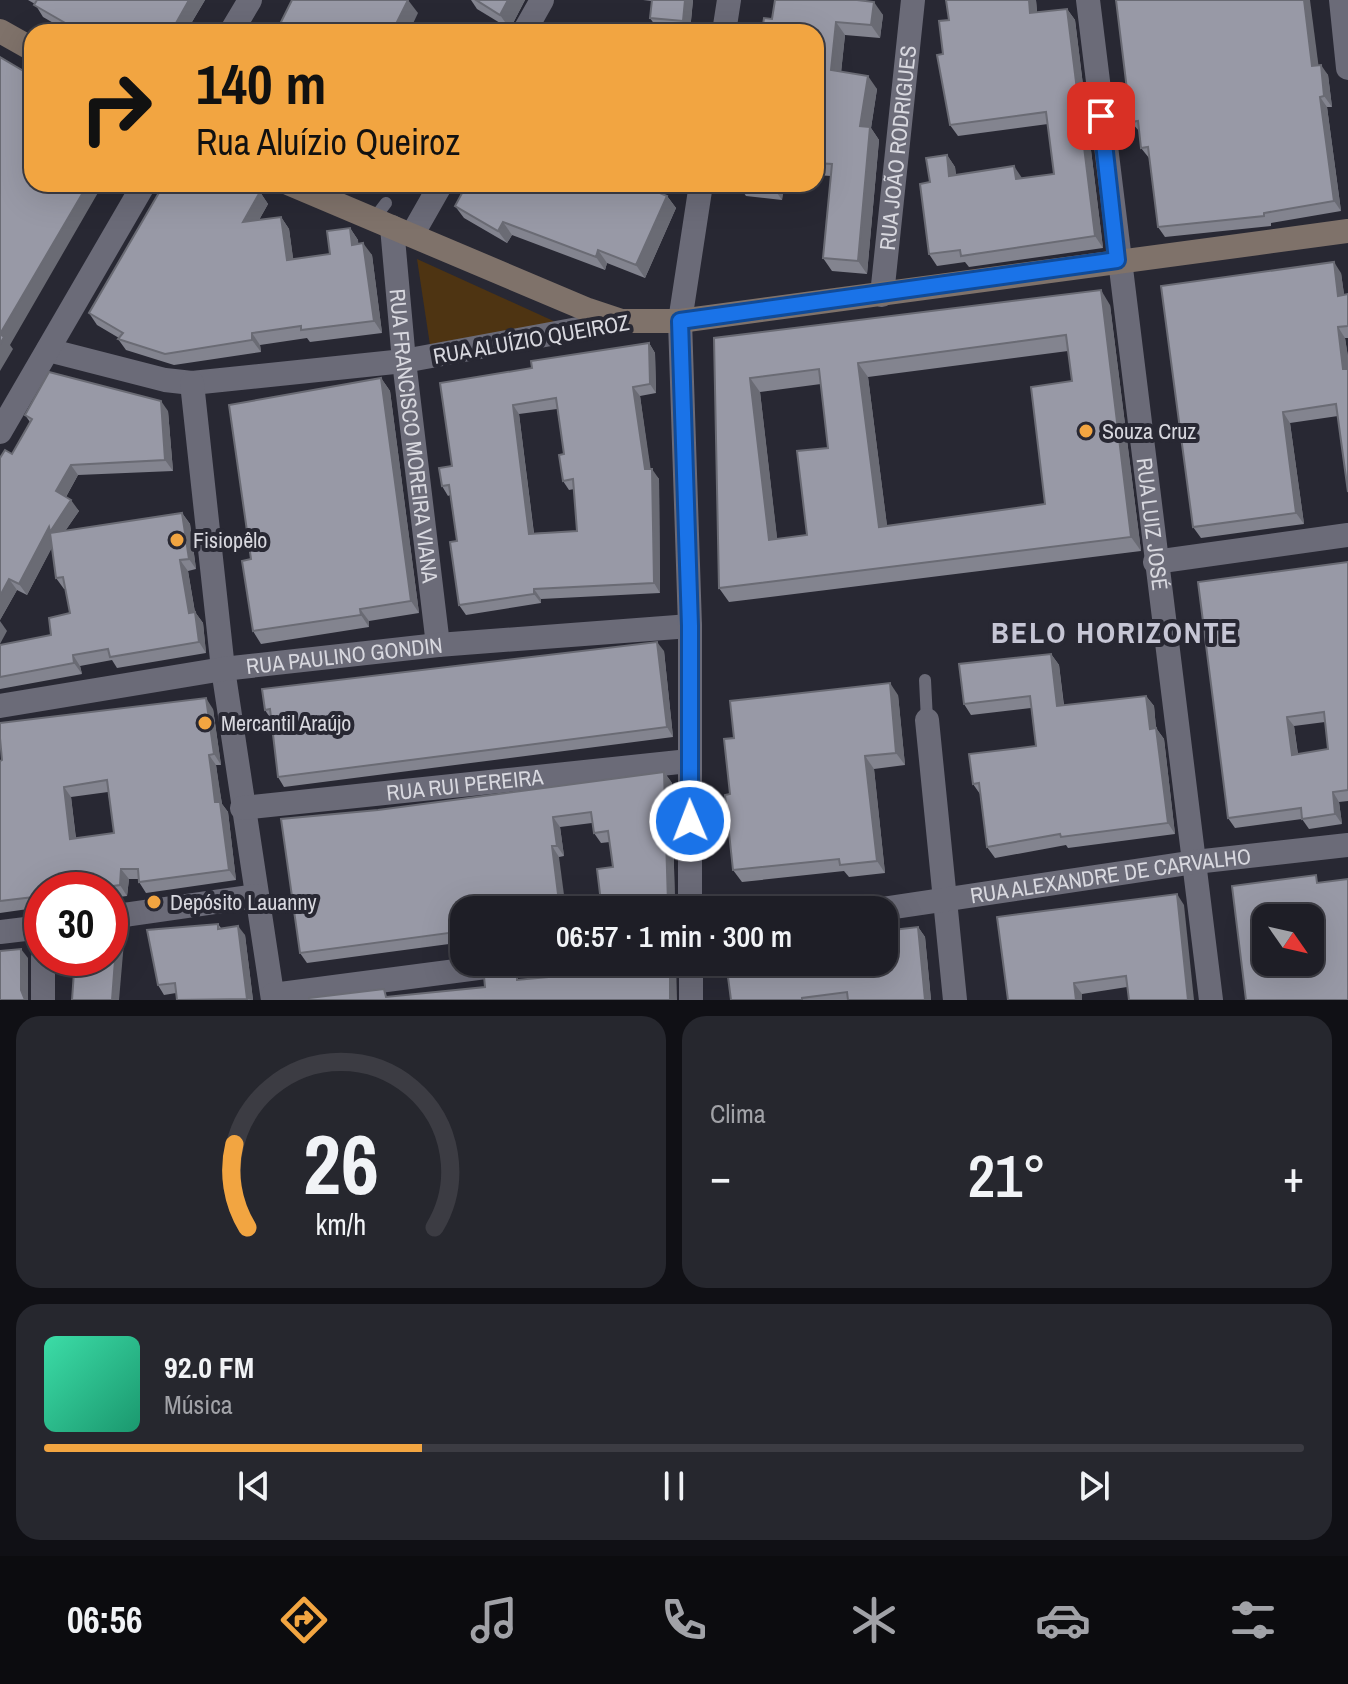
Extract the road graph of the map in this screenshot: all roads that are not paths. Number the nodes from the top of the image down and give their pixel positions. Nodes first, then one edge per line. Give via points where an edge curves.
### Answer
1 (250, 0) edge
2 (542, 0) edge
3 (729, 0) edge
4 (913, 0) edge
5 (1088, 0) edge
6 (1341, 0) edge
7 (236, 24) edge
8 (528, 24) edge
9 (725, 24) edge
10 (0, 31) edge
11 (24, 44) edge
12 (1348, 68) edge
13 (139, 192) edge
14 (312, 192) edge
15 (430, 192) edge
16 (700, 192) edge
17 (391, 221) junction
18 (1348, 231) edge
19 (1117, 260) junction
20 (882, 295) junction
21 (621, 321) junction
22 (680, 321) junction
23 (48, 350) junction
24 (404, 361) junction
25 (192, 383) junction
26 (0, 432) edge
27 (1348, 535) edge
28 (1155, 562) junction
29 (690, 626) junction
30 (438, 645) junction
31 (223, 669) junction
32 (925, 680) dead end
33 (0, 706) edge
34 (927, 720) joint
35 (689, 761) junction
36 (242, 808) junction
37 (1348, 845) edge
38 (1195, 862) junction
39 (257, 896) junction
40 (690, 896) edge
41 (942, 899) junction
42 (898, 906) edge
43 (128, 914) edge
44 (24, 929) edge
45 (0, 932) edge
46 (450, 973) edge
47 (43, 976) edge
48 (691, 976) edge
49 (273, 998) edge
50 (43, 1000) edge
51 (691, 1000) edge
52 (955, 1000) edge
53 (1211, 1000) edge

1 - 7 street
2 - 8 street
3 - 9 street
4 - 20 street, RUA JOÃO RODRIGUES
5 - 19 street, RUA LUIZ JOSÉ
6 - 12 street
10 - 11 main road
13 - 23 street
14 - 17 main road
15 - 17 street
16 - 22 street
17 - 21 main road via 561,300
17 - 24 street, RUA FRANCISCO MOREIRA VIANA
18 - 19 main road, RUA ALUÍZIO QUEIROZ
19 - 20 main road, RUA ALUÍZIO QUEIROZ
19 - 28 street, RUA LUIZ JOSÉ
20 - 22 main road, RUA ALUÍZIO QUEIROZ
21 - 22 main road, RUA ALUÍZIO QUEIROZ
21 - 24 street, RUA ALUÍZIO QUEIROZ
22 - 29 street
23 - 25 street, RUA ALUÍZIO QUEIROZ
23 - 26 street
24 - 25 street, RUA ALUÍZIO QUEIROZ
24 - 30 street, RUA FRANCISCO MOREIRA VIANA
25 - 31 street
27 - 28 street
28 - 38 street, RUA LUIZ JOSÉ
29 - 30 street, RUA PAULINO GONDIN
29 - 35 street
30 - 31 street, RUA PAULINO GONDIN
31 - 33 street, RUA PAULINO GONDIN
31 - 36 street
32 - 34 lane
34 - 41 street
35 - 36 street, RUA RUI PEREIRA
35 - 40 street
36 - 39 street
37 - 38 street, RUA ALEXANDRE DE CARVALHO
38 - 41 street, RUA ALEXANDRE DE CARVALHO
38 - 53 street, RUA LUIZ JOSÉ
39 - 43 street
39 - 49 street
41 - 42 street, RUA ALEXANDRE DE CARVALHO
41 - 52 street
44 - 45 street
46 - 49 street
47 - 50 street
48 - 51 street

